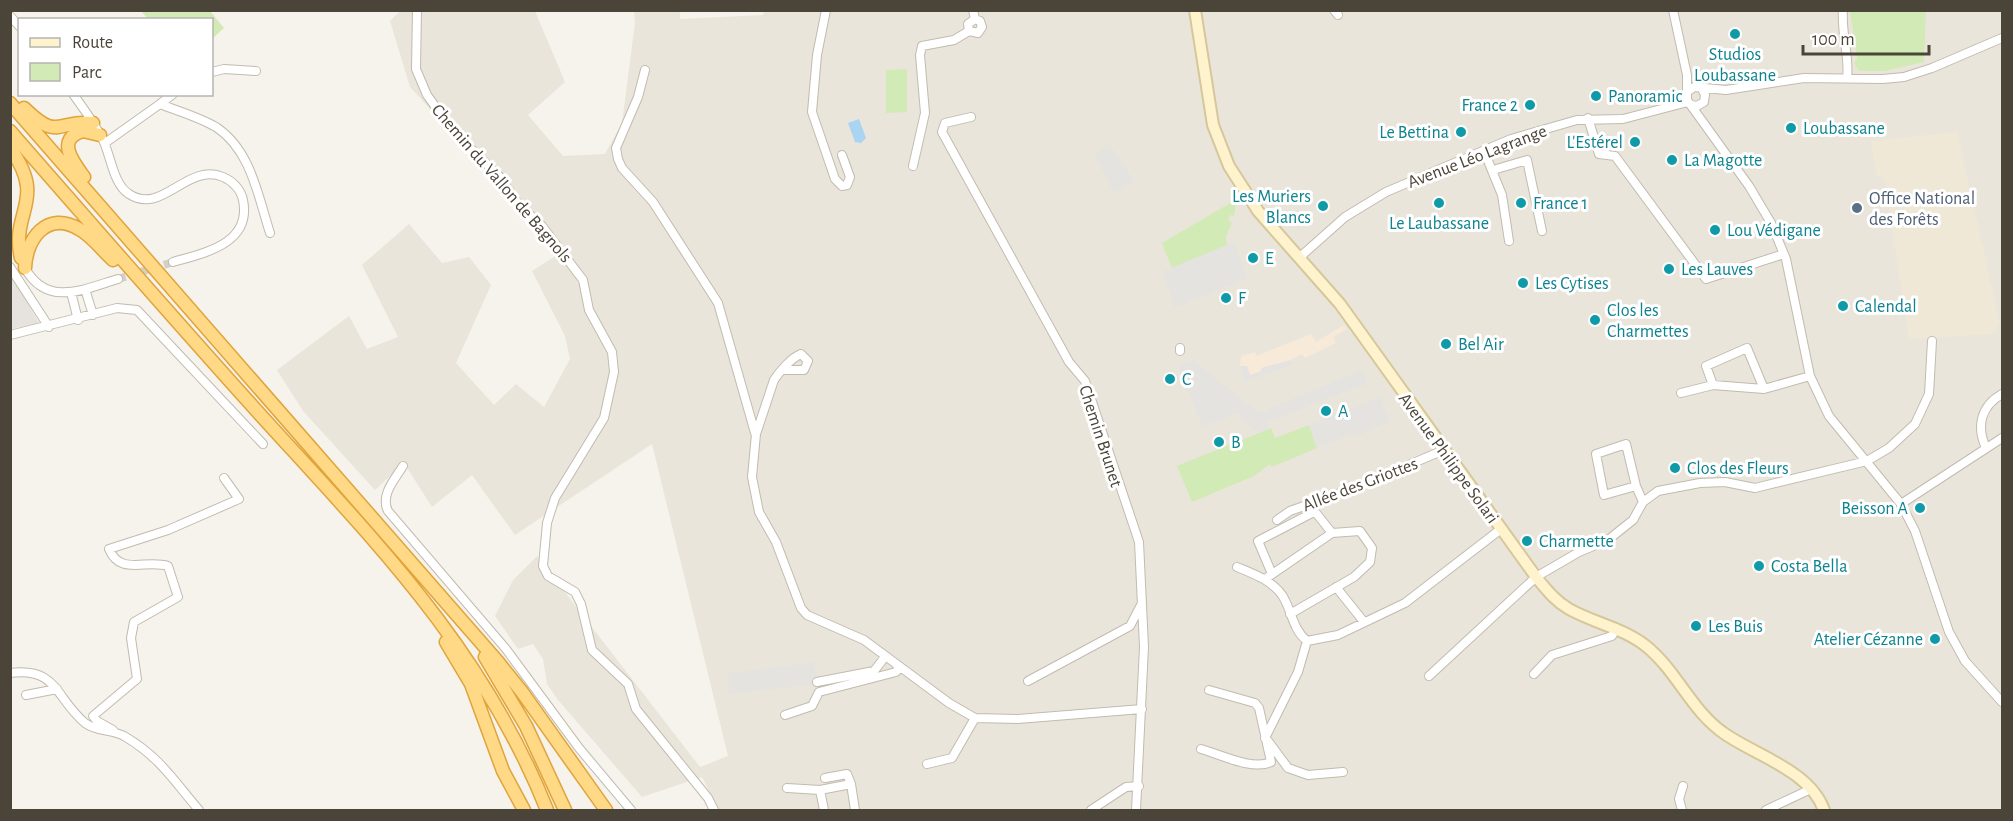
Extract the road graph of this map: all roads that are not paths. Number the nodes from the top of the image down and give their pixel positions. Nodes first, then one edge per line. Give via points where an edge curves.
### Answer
1 (417, 10) edge
2 (826, 10) edge
3 (1195, 10) edge
4 (1673, 10) edge
5 (1843, 10) edge
6 (974, 15) edge
7 (969, 31) junction
8 (2002, 38) edge
9 (256, 70) dead end
10 (645, 70) dead end
11 (213, 72) edge
12 (1687, 75) junction
13 (1847, 78) junction
14 (1700, 88) junction
15 (1726, 90) junction
16 (10, 95) edge
17 (74, 96) edge
18 (170, 96) edge
19 (1688, 99) junction
20 (1703, 102) junction
21 (10, 103) edge
22 (160, 104) junction
23 (971, 117) dead end
24 (1588, 118) junction
25 (1701, 120) junction
26 (93, 123) junction
27 (10, 131) edge
28 (102, 139) junction
29 (10, 148) edge
30 (1484, 151) junction
31 (842, 155) dead end
32 (913, 166) dead end
33 (1493, 170) junction
34 (1542, 231) dead end
35 (270, 232) dead end
36 (128, 239) junction
37 (1509, 241) dead end
38 (1784, 254) junction
39 (1300, 257) junction
40 (172, 262) tunnel mouth
41 (10, 267) edge
42 (25, 268) junction
43 (118, 279) tunnel mouth
44 (85, 289) junction
45 (70, 292) junction
46 (169, 314) junction
47 (93, 315) junction
48 (78, 320) junction
49 (49, 327) junction
50 (10, 335) edge
51 (1932, 341) dead end
52 (783, 370) dead end
53 (1810, 376) junction
54 (1713, 385) junction
55 (1764, 389) junction
56 (1681, 393) dead end
57 (2002, 394) edge
58 (756, 434) junction
59 (2002, 438) edge
60 (263, 444) dead end
61 (1986, 448) junction
62 (1444, 450) junction
63 (1867, 461) junction
64 (403, 466) dead end
65 (224, 478) dead end
66 (1636, 486) junction
67 (1643, 502) junction
68 (1901, 504) junction
69 (1277, 520) dead end
70 (1501, 529) junction
71 (1332, 533) junction
72 (1237, 567) dead end
73 (1269, 577) junction
74 (1536, 577) junction
75 (410, 582) junction
76 (1336, 587) junction
77 (1141, 605) junction
78 (453, 610) junction
79 (1290, 614) junction
80 (1364, 622) junction
81 (1616, 628) junction
82 (1307, 641) junction
83 (885, 657) junction
84 (899, 666) junction
85 (10, 668) edge
86 (20, 672) junction
87 (10, 673) edge
88 (1534, 674) dead end
89 (1429, 676) dead end
90 (817, 681) dead end
91 (1028, 681) dead end
92 (57, 689) junction
93 (1209, 690) dead end
94 (26, 695) dead end
95 (2002, 702) edge
96 (1142, 710) junction
97 (785, 715) dead end
98 (975, 718) junction
99 (113, 730) junction
100 (1265, 738) junction
101 (1201, 749) dead end
102 (927, 764) dead end
103 (1343, 772) dead end
104 (825, 778) dead end
105 (851, 784) junction
106 (1139, 786) junction
107 (1683, 786) dead end
108 (787, 788) dead end
109 (1811, 789) junction
110 (820, 790) junction
111 (199, 810) edge
112 (524, 810) edge
113 (547, 810) edge
114 (565, 810) edge
115 (606, 810) edge
116 (631, 810) edge
117 (714, 810) edge
118 (824, 810) edge
119 (855, 810) edge
120 (1091, 810) edge
121 (1136, 810) edge
122 (1682, 810) edge
123 (1766, 810) edge
124 (1824, 810) edge

1 - 117 street, Chemin du Vallon de Bagnols via 416,69 427,95 453,131 499,176 583,279 589,310 612,352 614,372 604,418 555,498 547,523 543,566 548,576 574,592 581,604 592,650 628,684 636,709
2 - 31 street via 812,112 834,179 842,186 847,185 850,177
3 - 39 main road, Avenue Philippe Solari via 1220,148 1258,212
4 - 12 street
5 - 13 street
6 - 7 street via 968,24
6 - 7 street via 982,23 981,30
7 - 32 street via 954,40 922,46 925,113
8 - 13 street via 1914,75 1883,80
9 - 11 street
10 - 58 street via 616,148 618,159 653,202 718,303
12 - 14 street
12 - 19 street
13 - 15 street via 1804,78
14 - 15 street
14 - 19 street
14 - 20 street
15 - 20 street
16 - 26 highway via 48,128
17 - 26 street
18 - 22 street
19 - 20 street
19 - 24 street, Avenue Léo Lagrange via 1623,119
19 - 25 street
20 - 25 street
21 - 36 highway
22 - 28 street
22 - 35 street via 210,124 236,146 250,172
23 - 77 street, Chemin Brunet via 945,123 942,132 1069,362 1085,381 1139,542
24 - 30 street, Avenue Léo Lagrange via 1527,134
24 - 38 street via 1599,154 1615,156 1706,279
25 - 38 street via 1761,205
26 - 28 street
27 - 46 highway
28 - 36 highway via 89,131 76,133 68,143 69,154
28 - 40 street via 120,185 135,198 154,198 202,175 222,176 238,189 244,204 236,234 223,246
29 - 42 highway via 28,183 19,248
30 - 33 street
30 - 39 street, Avenue Léo Lagrange via 1386,192 1329,230
33 - 34 street via 1527,160
33 - 37 street via 1502,195
36 - 78 highway
38 - 53 street
39 - 62 main road, Avenue Philippe Solari via 1340,304
41 - 49 street
42 - 45 street via 42,288
42 - 46 highway via 27,247 40,230 55,224 70,225 90,238
43 - 44 street
44 - 45 street
44 - 47 street
45 - 48 street
46 - 75 highway
47 - 48 street
47 - 60 street via 124,307 142,313
48 - 49 street
49 - 50 street
51 - 63 street via 1929,394 1915,424 1889,448
52 - 58 street via 774,380
53 - 55 street
53 - 63 street via 1829,416
54 - 55 street
54 - 55 street via 1706,366 1746,348
54 - 56 street
57 - 61 street via 1984,409 1982,437
58 - 83 street via 751,464 753,491 801,608 815,621 864,639
59 - 61 street
61 - 68 street
62 - 69 street, Allée des Griottes
62 - 70 main road, Avenue Philippe Solari
63 - 67 street via 1755,488 1725,482 1700,483 1658,491
63 - 68 street
64 - 116 street via 388,490 388,511 506,648 579,748
65 - 99 street via 239,499 168,530 110,549 120,564 168,566 178,597 134,622 130,638 137,679 93,716
66 - 66 street via 1626,444 1596,454 1604,495
66 - 67 street
67 - 74 street via 1633,520 1608,540
68 - 95 street via 1915,531 1949,632 1965,661
70 - 74 main road, Avenue Philippe Solari
70 - 80 street via 1405,603
71 - 73 street
71 - 73 street via 1316,513 1311,513 1258,541
71 - 76 street via 1360,531 1372,548 1370,562
72 - 73 street
73 - 79 street
74 - 81 main road, Avenue Philippe Solari via 1568,608
74 - 89 street
75 - 112 highway via 471,684 503,771
75 - 113 highway via 492,695
76 - 79 street
76 - 80 street
77 - 91 street via 1130,627
77 - 96 street, Chemin Brunet
78 - 114 highway via 504,686
78 - 115 highway via 522,692
79 - 82 street via 1295,628
80 - 82 street via 1338,635
81 - 88 street via 1612,636 1552,655
81 - 109 main road, Avenue Philippe Solari via 1654,653 1714,726
82 - 100 street via 1298,672
83 - 84 street
83 - 90 street via 874,671
84 - 97 street via 890,674 819,692 812,706
84 - 98 street
85 - 86 street
86 - 87 street
86 - 92 street via 31,670
92 - 94 street
92 - 99 street via 87,724 104,732
93 - 100 street via 1255,703
96 - 98 street via 1018,719
96 - 106 street, Chemin Brunet
98 - 102 street via 952,758
99 - 111 street via 166,767
100 - 101 street via 1271,756 1271,762 1265,765
100 - 103 street via 1288,768 1308,775
104 - 105 street via 847,774
105 - 110 street
105 - 119 street
106 - 120 street via 1126,787
106 - 121 street, Chemin Brunet
107 - 122 street via 1679,799
108 - 110 street
109 - 123 street
109 - 124 main road, Avenue Philippe Solari
110 - 118 street

